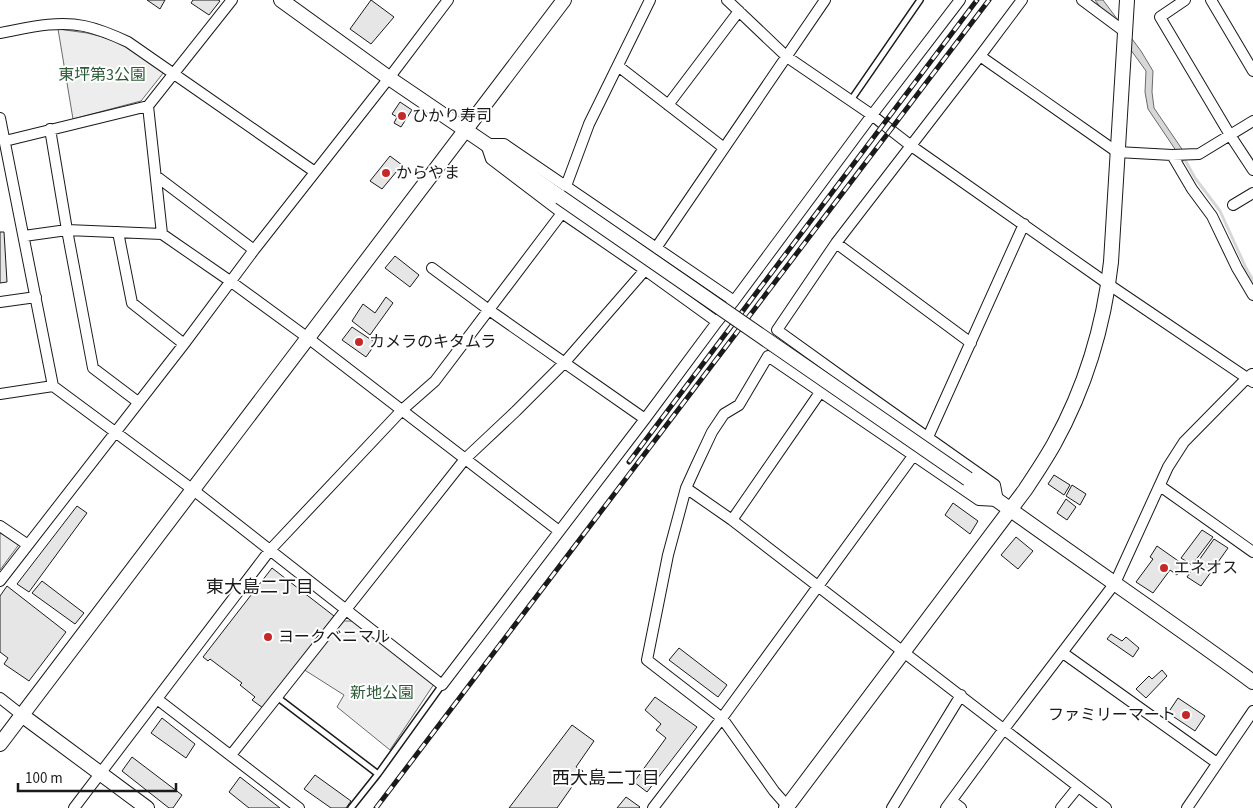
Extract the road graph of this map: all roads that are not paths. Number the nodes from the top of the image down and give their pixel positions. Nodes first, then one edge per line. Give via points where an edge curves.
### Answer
1 (232, 0) edge
2 (281, 0) edge
3 (448, 0) edge
4 (564, 0) edge
5 (650, 0) edge
6 (727, 0) edge
7 (825, 0) edge
8 (920, 0) edge
9 (960, 0) edge
10 (1022, 0) edge
11 (1082, 0) edge
12 (1127, 0) edge
13 (1185, 0) edge
14 (1211, 0) edge
15 (739, 11) junction
16 (1125, 32) junction
17 (0, 33) edge
18 (980, 56) junction
19 (787, 57) junction
20 (618, 66) junction
21 (1253, 71) edge
22 (174, 74) junction
23 (389, 78) junction
24 (851, 100) junction
25 (668, 105) junction
26 (148, 106) junction
27 (872, 114) junction
28 (0, 118) edge
29 (1253, 121) edge
30 (50, 129) junction
31 (466, 130) junction
32 (1230, 135) junction
33 (5, 141) junction
34 (486, 144) junction
35 (910, 145) junction
36 (724, 148) junction
37 (1117, 152) junction
38 (1172, 155) junction
39 (1253, 170) edge
40 (315, 172) junction
41 (156, 176) junction
42 (563, 192) junction
43 (1253, 193) edge
44 (1233, 205) dead end
45 (562, 213) junction
46 (1024, 224) junction
47 (67, 230) junction
48 (118, 232) junction
49 (162, 234) junction
50 (24, 236) junction
51 (836, 243) junction
52 (656, 248) junction
53 (254, 250) junction
54 (432, 268) dead end
55 (645, 270) junction
56 (230, 281) junction
57 (1108, 284) junction
58 (1253, 295) edge
59 (36, 297) junction
60 (734, 301) junction
61 (0, 302) edge
62 (489, 310) junction
63 (717, 322) junction
64 (308, 338) junction
65 (971, 343) junction
66 (184, 344) junction
67 (565, 362) junction
68 (1251, 378) edge
69 (53, 386) junction
70 (821, 391) junction
71 (0, 394) edge
72 (138, 402) junction
73 (402, 410) junction
74 (646, 419) junction
75 (115, 432) junction
76 (928, 437) junction
77 (913, 456) junction
78 (464, 459) junction
79 (1160, 486) junction
80 (686, 488) junction
81 (192, 489) junction
82 (998, 501) junction
83 (1010, 510) junction
84 (732, 520) junction
85 (0, 526) edge
86 (560, 531) junction
87 (28, 544) junction
88 (270, 550) junction
89 (1253, 552) edge
90 (0, 581) edge
91 (1115, 583) junction
92 (818, 587) junction
93 (346, 610) junction
94 (903, 652) junction
95 (1063, 653) junction
96 (1253, 682) edge
97 (442, 685) junction
98 (961, 695) junction
99 (277, 697) junction
100 (0, 698) edge
101 (157, 699) junction
102 (1253, 711) edge
103 (23, 716) junction
104 (722, 718) junction
105 (1004, 729) junction
106 (0, 744) edge
107 (231, 755) junction
108 (1217, 764) junction
109 (100, 773) junction
110 (378, 774) junction
111 (1078, 787) junction
112 (949, 804) edge
113 (787, 807) edge
114 (74, 808) edge
115 (147, 808) edge
116 (299, 808) edge
117 (352, 808) edge
118 (653, 808) edge
119 (892, 808) edge
120 (961, 808) edge
121 (1061, 808) edge
122 (1106, 808) edge
123 (1187, 808) edge

1 - 22 street
2 - 23 street
3 - 23 street
4 - 31 street
5 - 20 street
6 - 15 street
7 - 19 street
8 - 24 lane
9 - 27 street
10 - 18 street
11 - 16 street
12 - 16 street
13 - 32 street via 1160,17
14 - 21 street
15 - 19 street
15 - 25 street
16 - 37 street
17 - 22 street via 59,24 82,26 128,42
18 - 35 street
18 - 37 street
19 - 24 street
19 - 36 street
20 - 25 street
20 - 42 street via 589,124
22 - 26 street
22 - 40 street
23 - 31 street
23 - 40 street
24 - 27 street
25 - 36 street
26 - 30 street
26 - 41 street
27 - 35 street
27 - 60 street
28 - 33 street
29 - 32 street
30 - 33 street
30 - 47 street
31 - 34 street
31 - 64 street
32 - 38 street via 1199,154
32 - 39 street
33 - 50 street
34 - 42 street
34 - 45 street via 491,159
35 - 46 street
35 - 51 street
36 - 52 street
37 - 38 street
37 - 57 street
38 - 58 street via 1212,216
40 - 53 street
41 - 49 street
41 - 53 street
42 - 52 street
42 - 82 street, bridge
43 - 44 street
45 - 55 street
45 - 62 street
46 - 57 street
46 - 65 street
47 - 48 street
47 - 50 street
47 - 72 street via 93,368
48 - 49 street
48 - 66 street via 132,303
49 - 56 street
50 - 59 street
51 - 65 street
51 - 76 street via 777,330
52 - 60 street
53 - 56 street
54 - 62 street
55 - 63 street
55 - 67 street
56 - 64 street
56 - 66 street
57 - 68 street
57 - 83 street via 1104,311 1085,377 1071,410 1054,444
59 - 61 street
59 - 69 street
60 - 63 street
62 - 67 street
62 - 73 street via 435,381
63 - 74 street
64 - 73 street
64 - 81 street
65 - 76 street
66 - 72 street
67 - 74 street
67 - 78 street
68 - 79 street via 1184,442
69 - 71 street
69 - 75 street
70 - 77 street
70 - 80 street via 768,356 739,405 724,414 712,432
70 - 84 street
72 - 75 street
73 - 78 street
73 - 88 street
74 - 86 street
75 - 81 street
75 - 87 street
76 - 82 street via 995,485
77 - 82 street via 979,500
77 - 92 street
78 - 86 street
78 - 93 street
79 - 89 street
79 - 91 street
80 - 84 street
80 - 104 street via 668,555 647,660
81 - 88 street
81 - 103 street
82 - 83 street
83 - 91 street
83 - 94 street
84 - 92 street
85 - 87 street
86 - 97 street
87 - 90 street
88 - 93 street
88 - 101 street
91 - 95 street
91 - 96 street
92 - 94 street
92 - 104 street
93 - 97 street
93 - 99 street
94 - 98 street
94 - 113 street
95 - 105 street
95 - 108 street
97 - 110 lane
98 - 105 street
98 - 119 street
99 - 107 street
99 - 110 lane
100 - 103 street
101 - 107 street
101 - 109 street
102 - 108 street
103 - 106 street
103 - 109 street
104 - 113 street
104 - 118 street
105 - 111 street
105 - 112 street
107 - 116 street
108 - 123 street
109 - 114 street
109 - 115 street
110 - 117 lane
111 - 121 street
111 - 122 street
112 - 120 street

